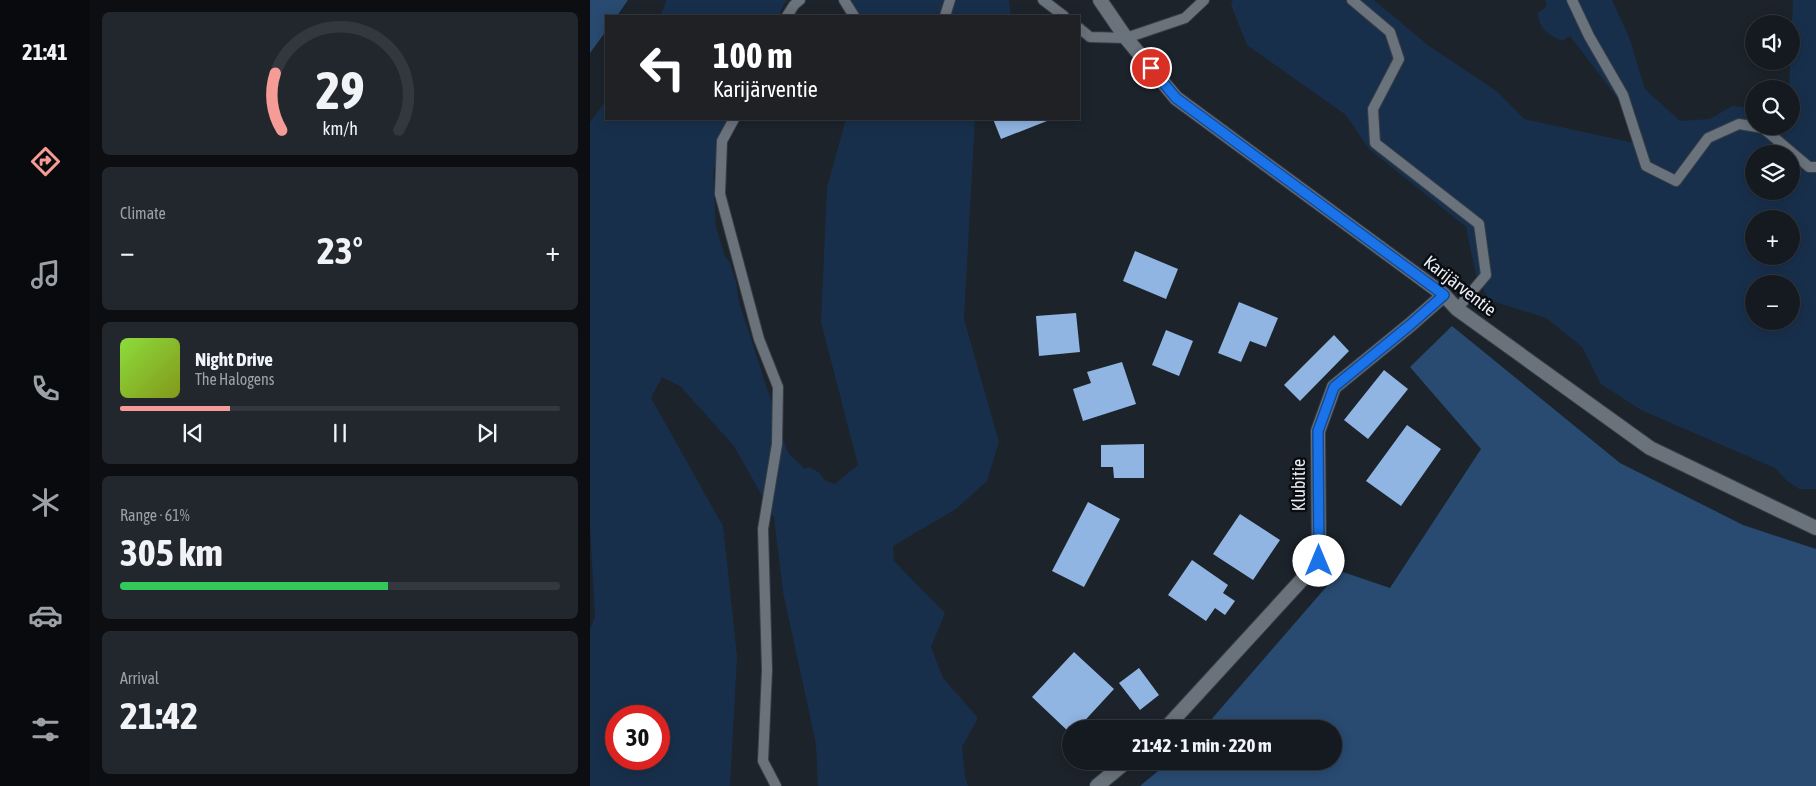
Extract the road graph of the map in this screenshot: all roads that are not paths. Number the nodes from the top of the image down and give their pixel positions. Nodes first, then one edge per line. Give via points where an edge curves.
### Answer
1 (800, 0) edge
2 (844, 0) edge
3 (950, 0) edge
4 (1043, 0) edge
5 (1100, 0) edge
6 (1204, 0) edge
7 (1352, 0) edge
8 (1572, 0) edge
9 (789, 15) edge
10 (853, 15) edge
11 (945, 15) edge
12 (1063, 15) edge
13 (1080, 29) edge
14 (1126, 38) junction
15 (733, 120) edge
16 (1816, 167) edge
17 (1444, 295) junction
18 (1457, 309) junction
19 (1815, 526) edge
20 (1173, 720) edge
21 (1116, 770) edge
22 (776, 786) edge
23 (1097, 786) edge

1 - 9 lane
2 - 10 lane
3 - 11 lane
4 - 12 lane
5 - 14 street, Karijärventie
6 - 14 lane via 1186,18
7 - 18 lane via 1390,32 1399,60 1373,109 1374,143 1479,224 1486,274
8 - 16 lane via 1623,95 1646,166 1676,181 1708,138 1738,124 1764,128 1809,167
13 - 14 lane via 1090,37
14 - 17 street, Karijärventie via 1176,98
15 - 22 lane via 722,141 720,194 759,339 778,387 777,444 763,529 767,670 764,761
17 - 18 street, Karijärventie
17 - 20 street, Klubitie via 1334,387 1318,431 1319,561
18 - 19 street, Karijärventie via 1650,448
21 - 23 street

